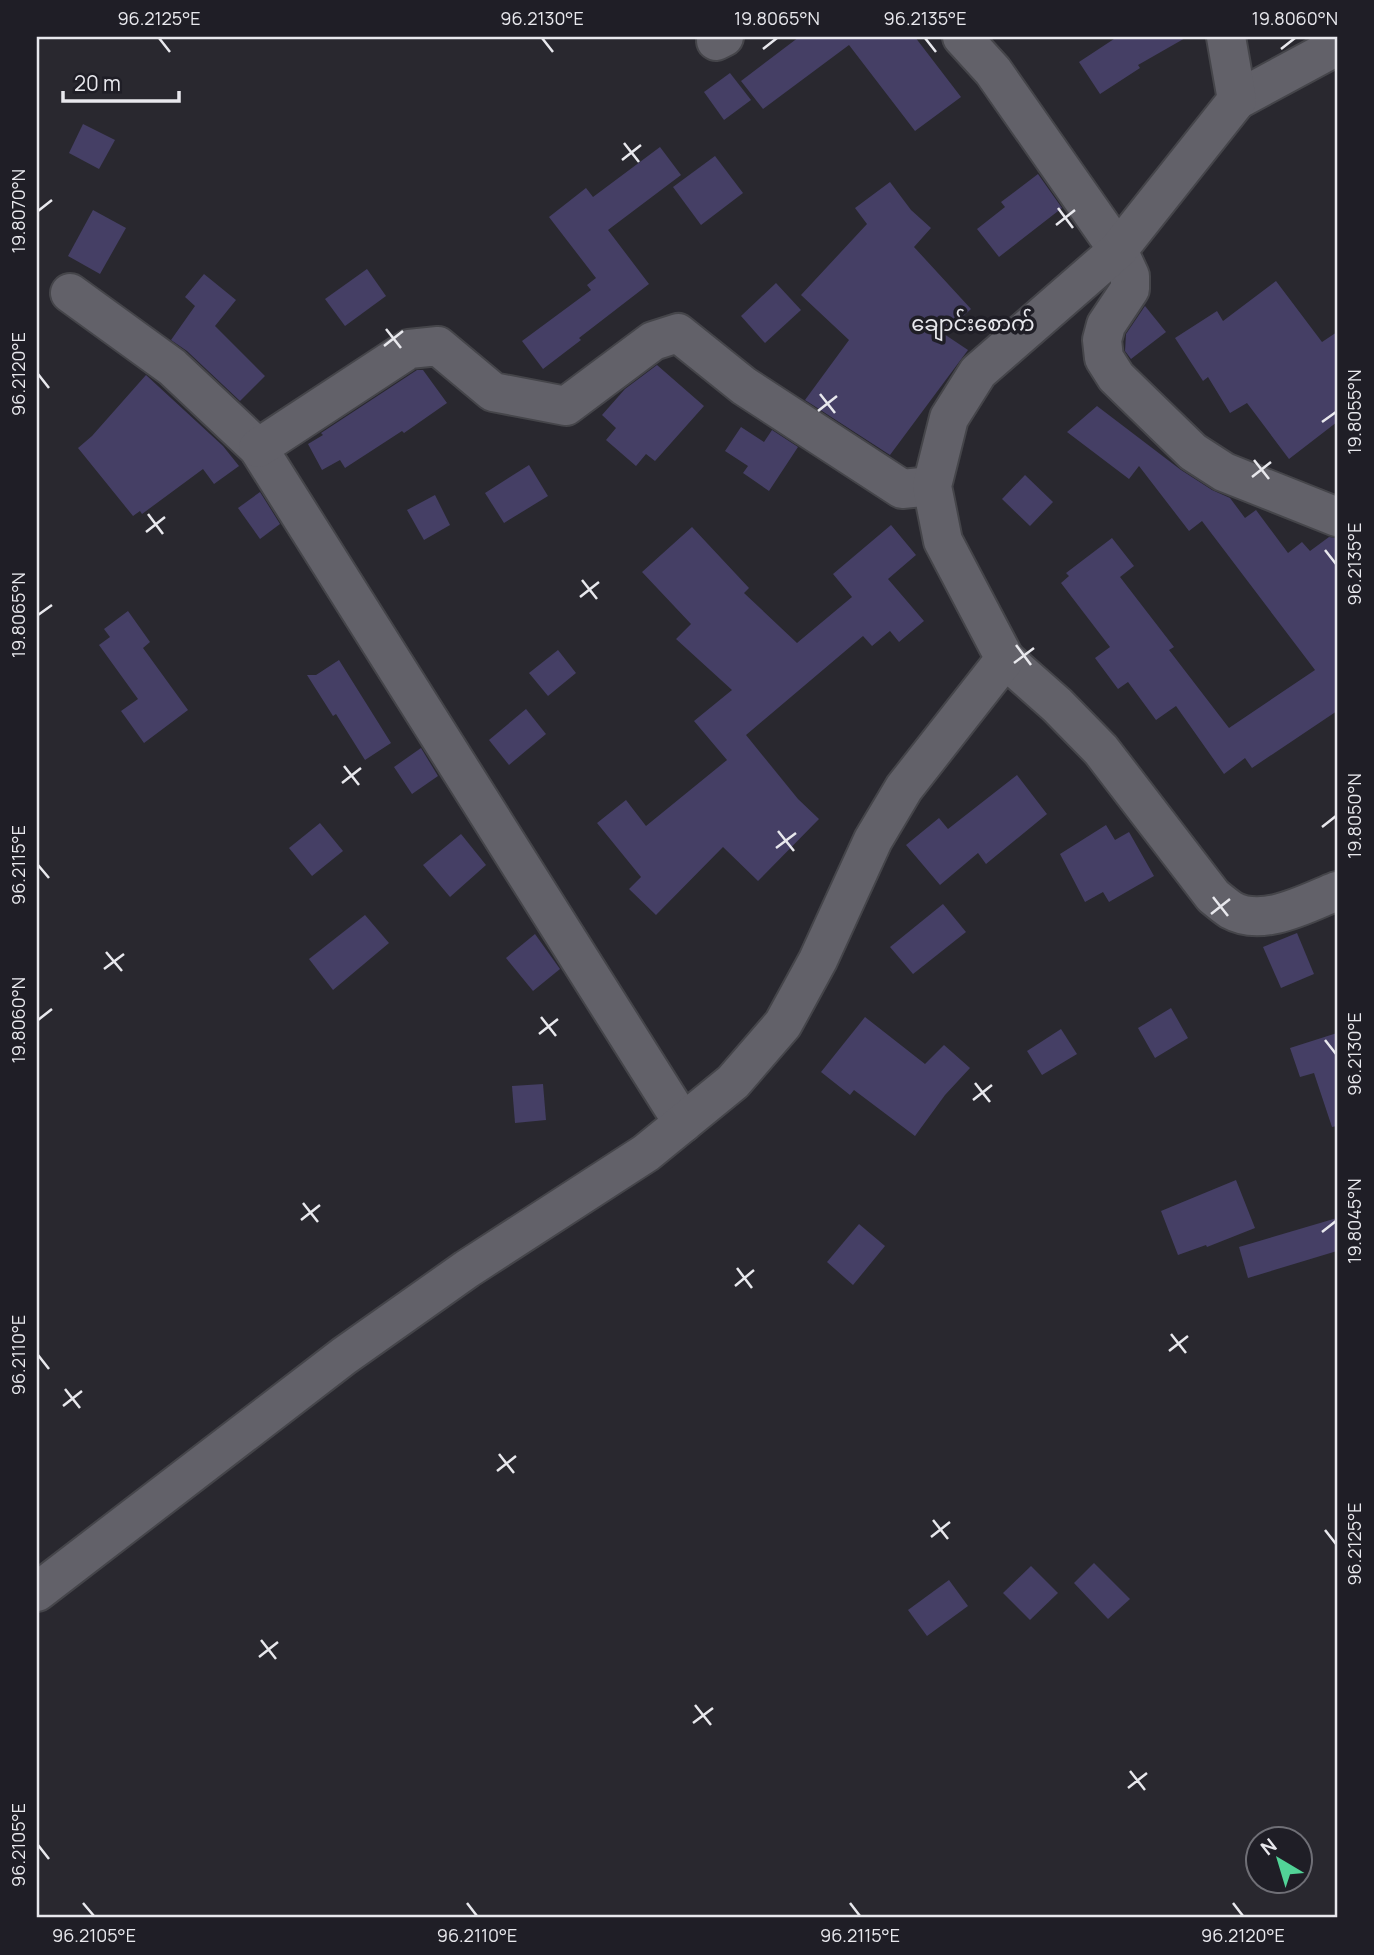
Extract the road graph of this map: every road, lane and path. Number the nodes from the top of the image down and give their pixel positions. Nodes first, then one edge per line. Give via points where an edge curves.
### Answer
1 (962, 37) edge
2 (1226, 37) edge
3 (1337, 46) edge
4 (1237, 100) junction
5 (1118, 250) junction
6 (71, 293) dead end
7 (258, 448) junction
8 (932, 486) junction
9 (1337, 517) edge
10 (1005, 659) junction
11 (1337, 891) edge
12 (683, 1123) junction
13 (37, 1592) edge

1 - 5 street via 993,71
2 - 4 street
3 - 4 street
4 - 5 street
5 - 8 street via 978,372 949,418
5 - 9 street via 1130,276 1130,289 1106,325 1102,340 1104,358 1116,377 1193,452 1224,472
6 - 7 street via 172,367
7 - 8 street via 409,349 438,346 493,392 566,406 653,341 678,333 744,386 902,489
7 - 12 street
8 - 10 street via 943,541
10 - 11 street via 1101,750 1213,896 1233,911 1259,917
10 - 12 street via 898,799 873,840 783,1024 733,1082
12 - 13 street via 646,1153 467,1269 344,1356

